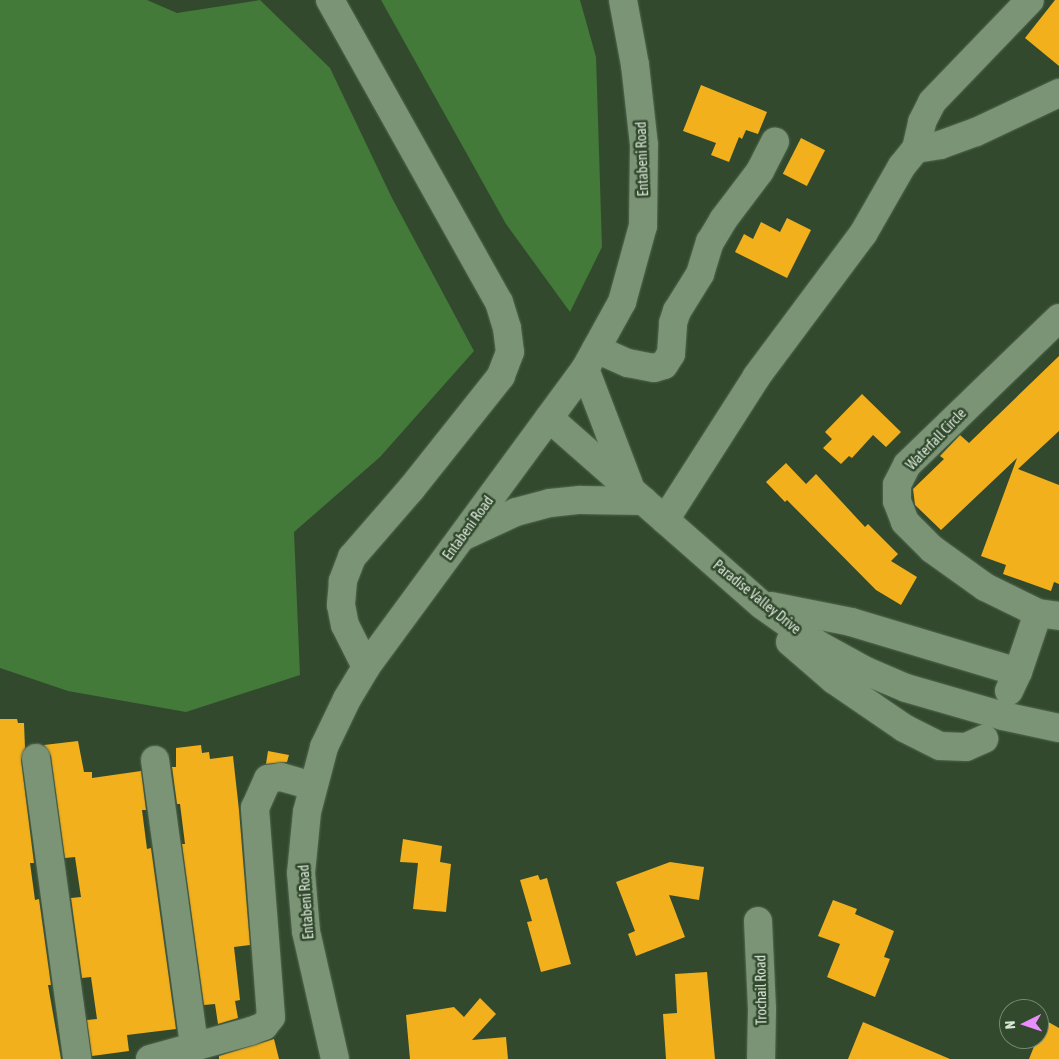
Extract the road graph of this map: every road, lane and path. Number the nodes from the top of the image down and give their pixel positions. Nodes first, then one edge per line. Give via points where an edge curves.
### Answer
1 (330, 0) edge
2 (1030, 0) edge
3 (626, 3) edge
4 (1059, 93) edge
5 (775, 142) dead end
6 (916, 149) junction
7 (1059, 318) edge
8 (591, 359) junction
9 (549, 418) junction
10 (638, 496) junction
11 (665, 520) junction
12 (461, 538) junction
13 (762, 605) junction
14 (1049, 614) edge
15 (366, 667) junction
16 (1059, 728) edge
17 (984, 740) dead end
18 (36, 758) dead end
19 (154, 760) dead end
20 (313, 786) junction
21 (758, 921) dead end
22 (194, 1046) junction
23 (77, 1059) edge
24 (150, 1059) edge
25 (335, 1059) edge
26 (761, 1059) edge

1 - 15 street via 499,302 510,352 501,376 352,558 343,581 341,605 345,625
2 - 6 street via 932,102 922,122
3 - 8 street, Entabeni Road via 644,145 643,226 622,302
4 - 6 street via 976,132
5 - 8 street via 760,171 710,242 700,274 677,310 671,354 664,366 654,368
6 - 11 street via 902,166 862,234 757,376
7 - 14 street, Waterfall Circle via 907,465 896,485 896,501 905,522 932,549 985,587
8 - 9 street, Entabeni Road
8 - 10 street via 621,469
9 - 10 street, Paradise Valley Drive
9 - 12 street, Entabeni Road
10 - 11 street, Paradise Valley Drive
10 - 12 street via 550,503 516,512
11 - 13 street, Paradise Valley Drive
12 - 15 street, Entabeni Road
13 - 14 street, Waterfall Circle via 851,622 1013,681
13 - 16 street, Paradise Valley Drive via 818,644 866,671 906,688 1003,716
13 - 17 street via 785,637 820,668 904,728 940,746 966,747
15 - 20 street, Entabeni Road via 324,747
18 - 23 street
19 - 22 street
20 - 22 street via 281,777 268,779 255,808 271,1017 264,1026 251,1031
20 - 25 street, Entabeni Road via 301,873 306,932
21 - 26 street, Trochail Road
22 - 24 street

